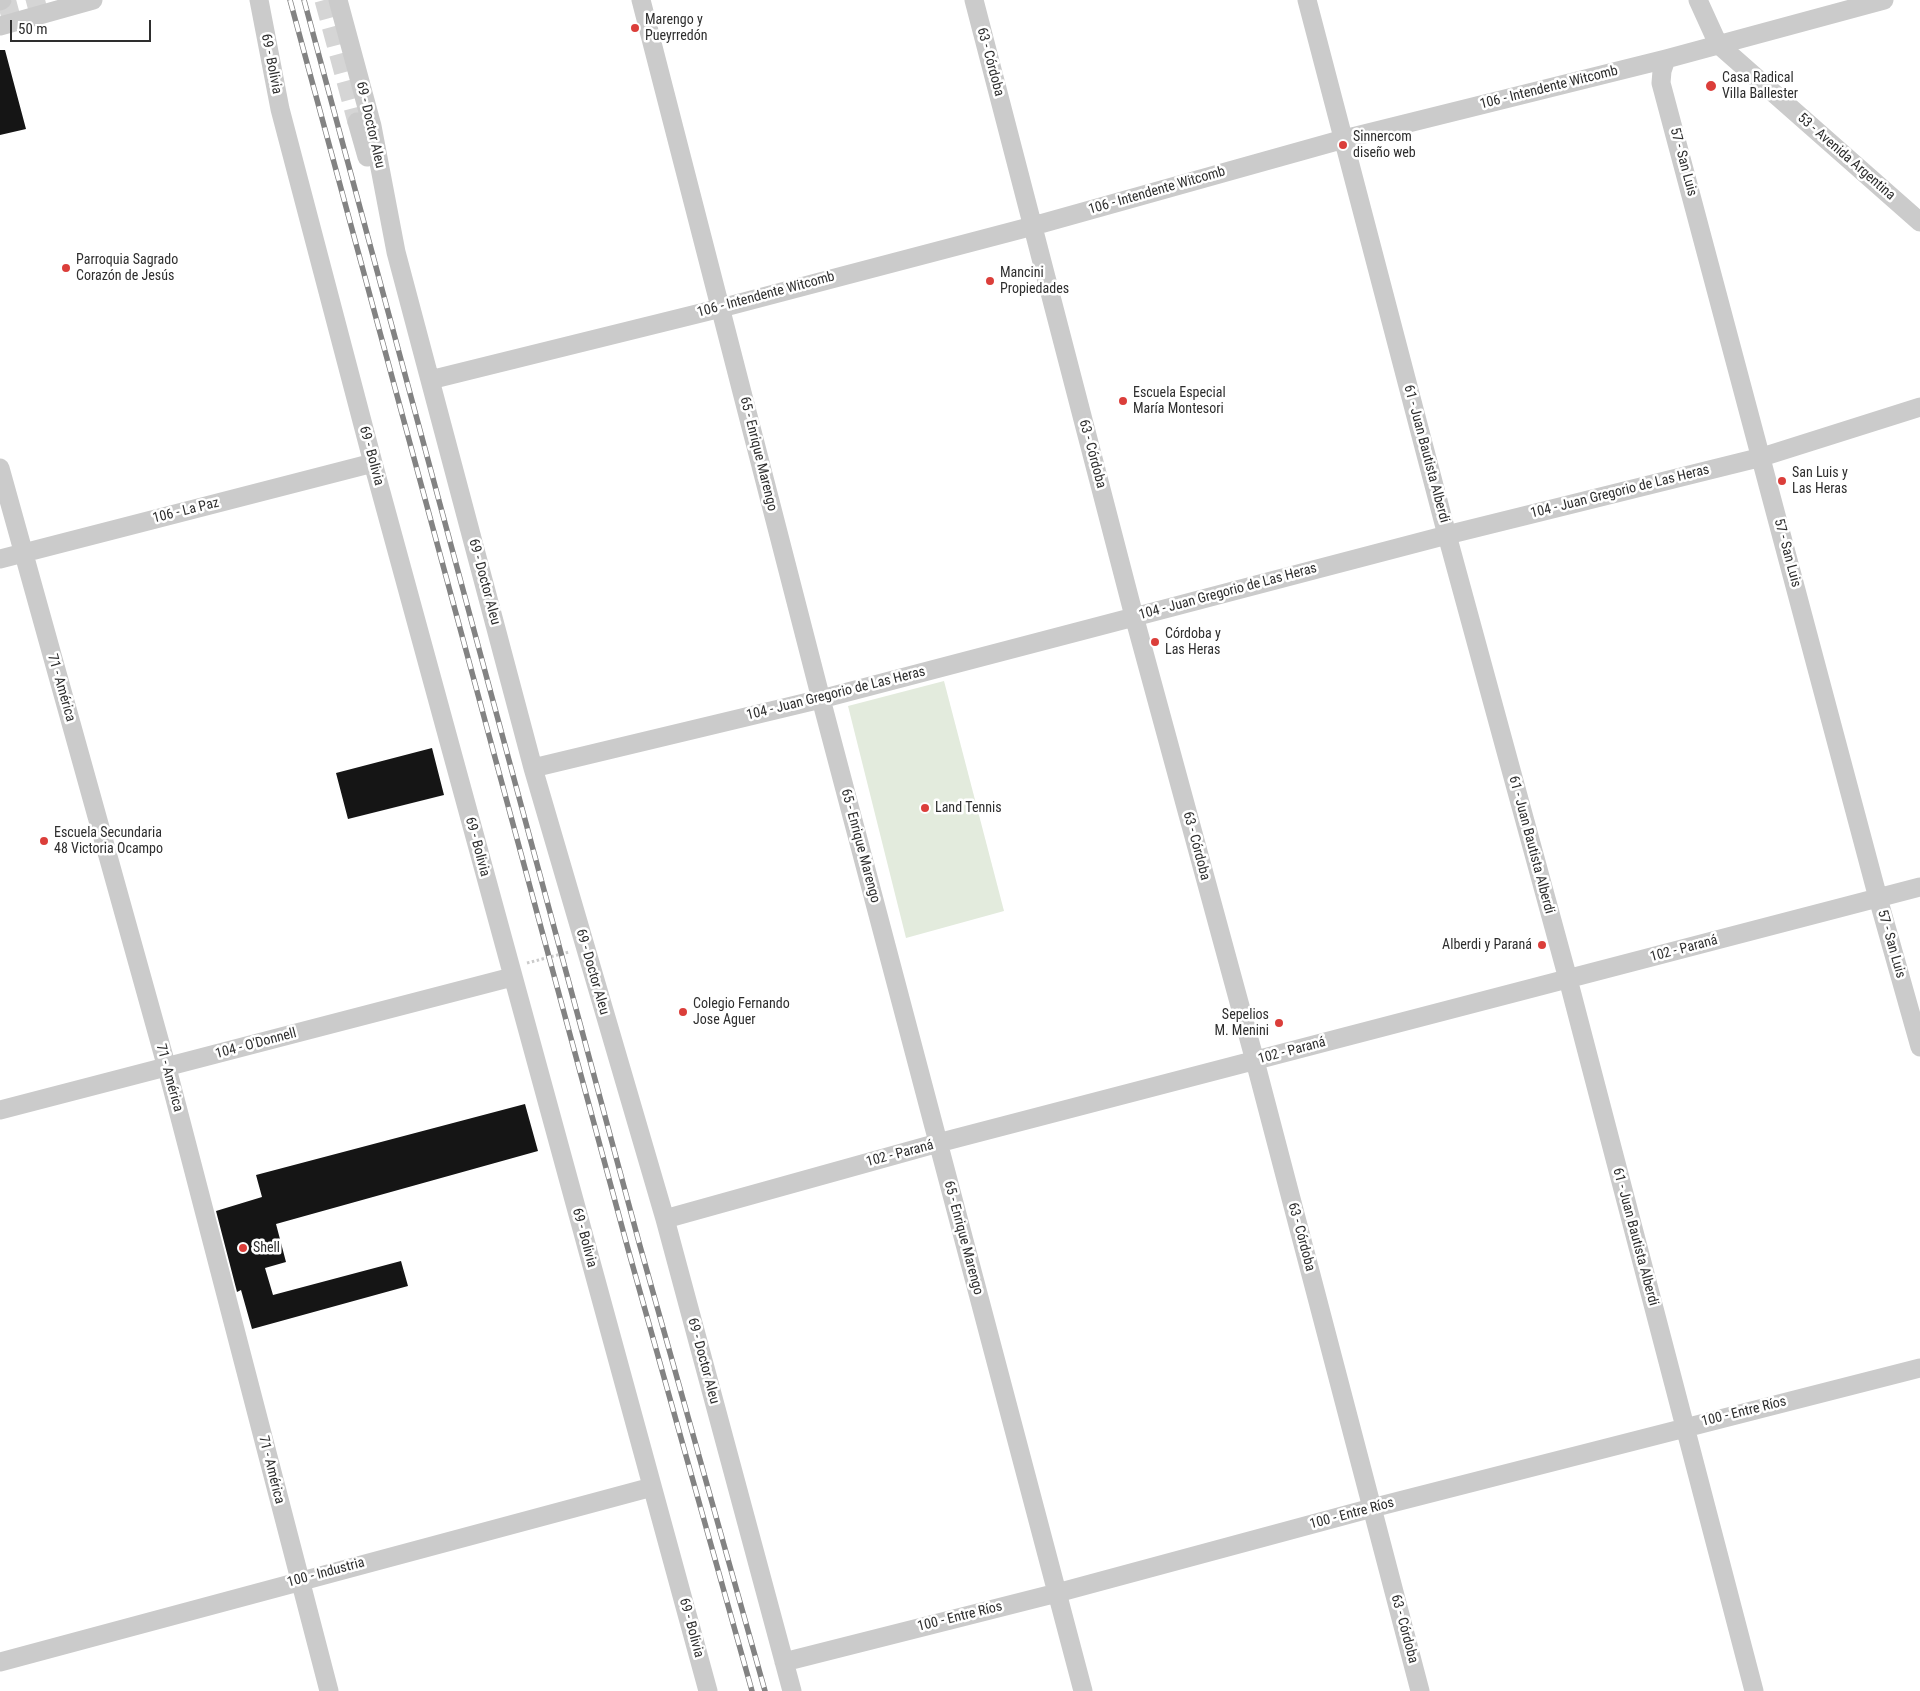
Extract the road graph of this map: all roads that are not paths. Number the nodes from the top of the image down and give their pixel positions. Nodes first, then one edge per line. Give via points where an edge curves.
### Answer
1 (92, 0) edge
2 (259, 0) edge
3 (338, 0) edge
4 (641, 0) edge
5 (974, 0) edge
6 (1307, 0) edge
7 (1698, 0) edge
8 (1884, 0) edge
9 (0, 26) edge
10 (1718, 44) junction
11 (1666, 59) junction
12 (356, 122) tunnel mouth
13 (1344, 138) junction
14 (1920, 222) edge
15 (1033, 226) junction
16 (396, 252) junction
17 (721, 308) junction
18 (430, 380) junction
19 (1920, 407) edge
20 (1762, 457) junction
21 (373, 463) junction
22 (0, 468) edge
23 (1447, 535) junction
24 (23, 553) junction
25 (0, 559) edge
26 (1134, 616) junction
27 (821, 698) junction
28 (533, 768) junction
29 (1920, 887) edge
30 (1878, 898) junction
31 (511, 973) junction
32 (1568, 979) junction
33 (1920, 1047) edge
34 (1255, 1061) junction
35 (167, 1068) junction
36 (0, 1110) edge
37 (938, 1143) junction
38 (665, 1219) junction
39 (1920, 1368) edge
40 (1684, 1427) junction
41 (652, 1487) junction
42 (1372, 1508) junction
43 (300, 1580) junction
44 (1057, 1592) junction
45 (0, 1662) edge
46 (784, 1662) junction
47 (330, 1691) edge
48 (708, 1691) edge
49 (792, 1691) edge
50 (1083, 1691) edge
51 (1420, 1691) edge
52 (1754, 1691) edge

1 - 9 street
2 - 21 street, 69 - Bolivia via 280,109
3 - 16 street, 69 - Doctor Aleu via 372,126
4 - 17 street, 65 - Enrique Marengo
5 - 15 street, 63 - Córdoba
6 - 13 street, 61 - Juan Bautista Alberdi
7 - 10 street, 53 - Avenida Argentina
8 - 10 street, 106 - Intendente Witcomb
10 - 11 street, 106 - Intendente Witcomb
10 - 14 street, 53 - Avenida Argentina
11 - 13 street, 106 - Intendente Witcomb
11 - 20 street, 57 - San Luis via 1662,83
12 - 16 street, 69 - Doctor Aleu
13 - 15 street, 106 - Intendente Witcomb
13 - 23 street, 61 - Juan Bautista Alberdi
15 - 17 street, 106 - Intendente Witcomb
15 - 26 street, 63 - Córdoba
16 - 18 street, 69 - Doctor Aleu
17 - 18 street, 106 - Intendente Witcomb
17 - 27 street, 65 - Enrique Marengo
18 - 28 street, 69 - Doctor Aleu
19 - 20 street, 104 - Juan Gregorio de Las Heras
20 - 23 street, 104 - Juan Gregorio de Las Heras
20 - 30 street, 57 - San Luis
21 - 24 street, 106 - La Paz
21 - 31 street, 69 - Bolivia
22 - 24 street, 71 - América
23 - 26 street, 104 - Juan Gregorio de Las Heras
23 - 32 street, 61 - Juan Bautista Alberdi
24 - 25 street, 106 - La Paz
24 - 35 street, 71 - América
26 - 27 street, 104 - Juan Gregorio de Las Heras
26 - 34 street, 63 - Córdoba
27 - 28 street, 104 - Juan Gregorio de Las Heras
27 - 37 street, 65 - Enrique Marengo
28 - 38 street, 69 - Doctor Aleu
29 - 30 street, 102 - Paraná
30 - 32 street, 102 - Paraná
30 - 33 street, 57 - San Luis
31 - 35 street, 104 - O'Donnell
31 - 41 street, 69 - Bolivia
32 - 34 street, 102 - Paraná
32 - 40 street, 61 - Juan Bautista Alberdi
34 - 37 street, 102 - Paraná
34 - 42 street, 63 - Córdoba
35 - 36 street, 104 - O'Donnell
35 - 43 street, 71 - América
37 - 38 street, 102 - Paraná
37 - 44 street, 65 - Enrique Marengo
38 - 46 street, 69 - Doctor Aleu
39 - 40 street, 100 - Entre Ríos
40 - 42 street, 100 - Entre Ríos
40 - 52 street, 61 - Juan Bautista Alberdi
41 - 43 street, 100 - Industria
41 - 48 street, 69 - Bolivia
42 - 44 street, 100 - Entre Ríos
42 - 51 street, 63 - Córdoba
43 - 45 street, 100 - Industria
43 - 47 street, 71 - América
44 - 46 street, 100 - Entre Ríos
44 - 50 street, 65 - Enrique Marengo
46 - 49 street, 69 - Doctor Aleu

